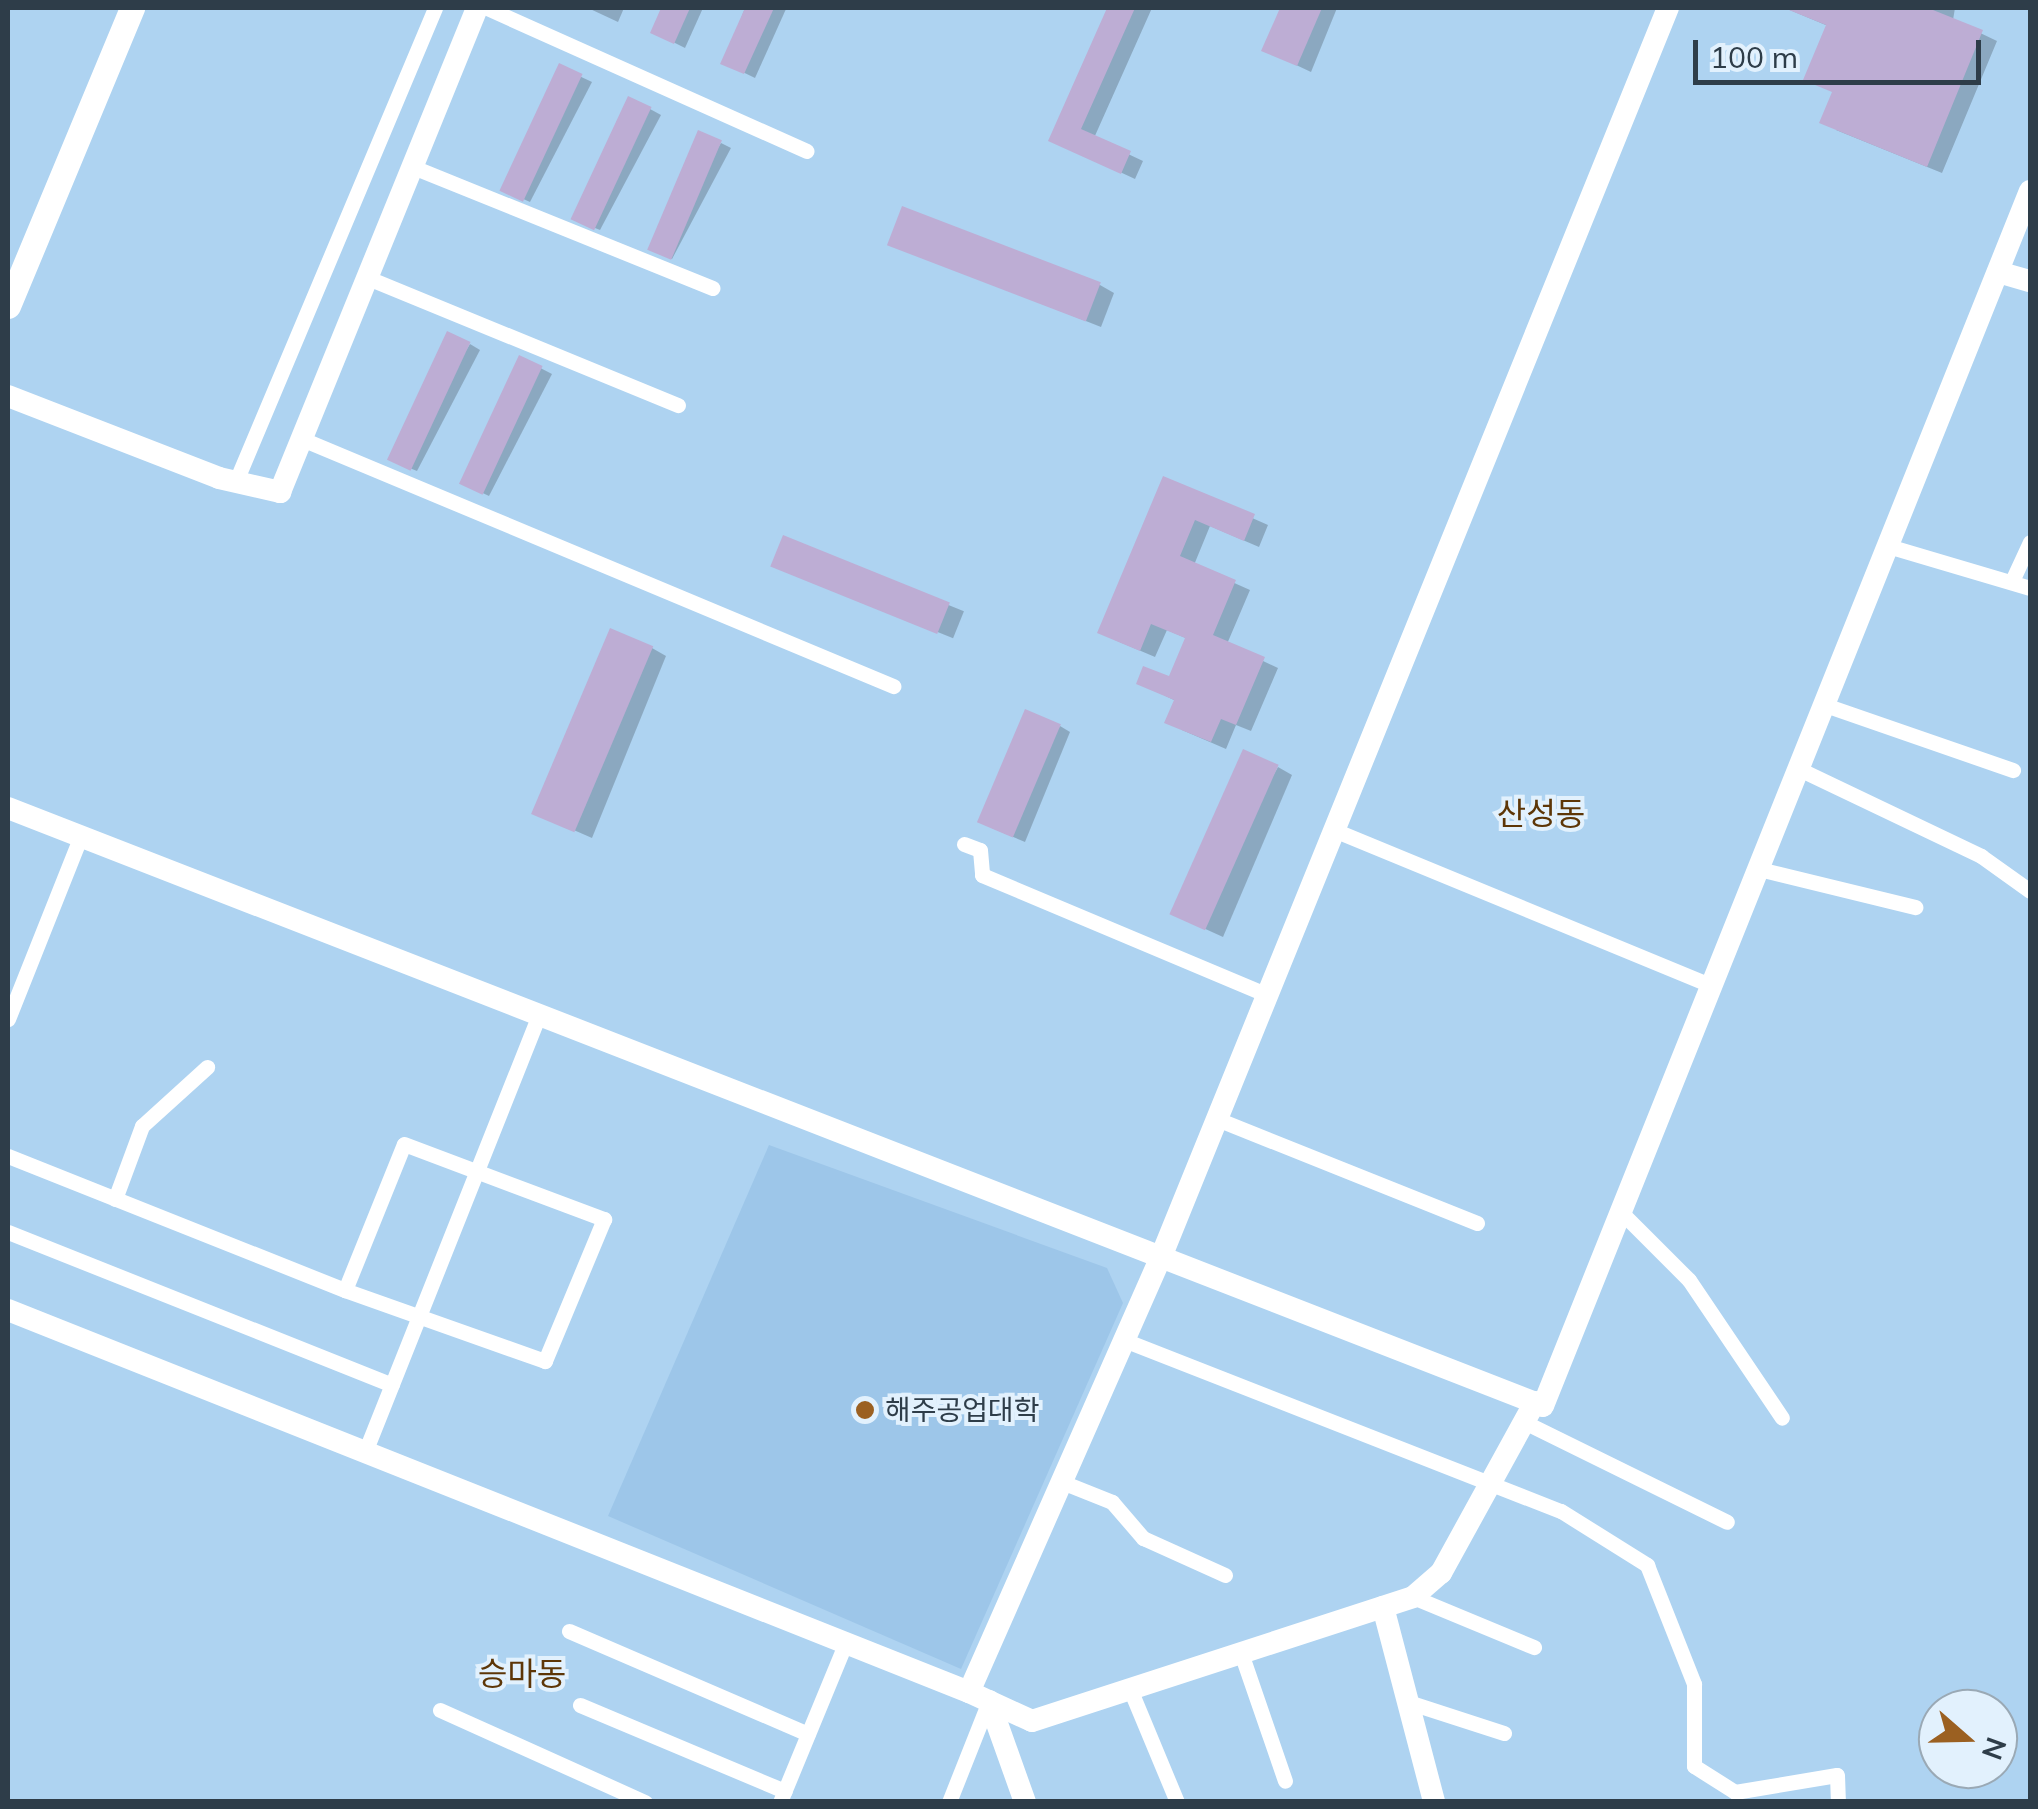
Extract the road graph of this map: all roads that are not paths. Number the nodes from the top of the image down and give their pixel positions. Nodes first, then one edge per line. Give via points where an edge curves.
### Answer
1 (132, 8) edge
2 (435, 8) edge
3 (477, 8) edge
4 (487, 8) edge
5 (1668, 8) edge
6 (807, 151) dead end
7 (413, 167) junction
8 (2030, 192) edge
9 (1998, 272) junction
10 (368, 278) junction
11 (2030, 281) edge
12 (712, 288) dead end
13 (8, 306) edge
14 (8, 396) edge
15 (678, 405) dead end
16 (302, 438) junction
17 (236, 482) junction
18 (2030, 542) edge
19 (1888, 546) junction
20 (2012, 581) junction
21 (2030, 588) edge
22 (893, 686) dead end
23 (1824, 705) junction
24 (1799, 769) junction
25 (2013, 770) dead end
26 (8, 808) edge
27 (1334, 830) junction
28 (81, 836) junction
29 (964, 844) dead end
30 (1759, 870) junction
31 (2030, 891) edge
32 (1915, 907) dead end
33 (1712, 986) junction
34 (1267, 995) junction
35 (538, 1014) junction
36 (8, 1020) edge
37 (207, 1068) dead end
38 (1217, 1119) junction
39 (8, 1156) edge
40 (476, 1171) junction
41 (115, 1199) junction
42 (1621, 1212) junction
43 (1477, 1223) dead end
44 (8, 1232) edge
45 (1161, 1257) junction
46 (345, 1290) junction
47 (8, 1310) edge
48 (419, 1316) junction
49 (1124, 1340) junction
50 (392, 1384) junction
51 (1529, 1412) junction
52 (1782, 1418) dead end
53 (365, 1452) junction
54 (1062, 1482) junction
55 (1491, 1482) junction
56 (1727, 1522) dead end
57 (1225, 1575) dead end
58 (1413, 1597) junction
59 (1383, 1607) junction
60 (569, 1631) dead end
61 (846, 1642) junction
62 (1534, 1647) dead end
63 (1241, 1653) junction
64 (1130, 1689) junction
65 (979, 1696) junction
66 (1408, 1702) junction
67 (580, 1706) dead end
68 (440, 1710) dead end
69 (1504, 1733) dead end
70 (808, 1734) junction
71 (1285, 1781) dead end
72 (782, 1796) edge
73 (645, 1802) edge
74 (949, 1802) edge
75 (1025, 1802) edge
76 (1177, 1802) edge
77 (1434, 1802) edge
78 (1838, 1802) edge

1 - 13 main road
2 - 17 street
3 - 7 street
4 - 6 street
5 - 27 street
7 - 10 street
7 - 12 street
8 - 9 street
9 - 11 street
9 - 19 street
10 - 15 street
10 - 16 street
14 - 17 street
16 - 17 street via 280,492
16 - 22 street
18 - 20 street
19 - 20 street
19 - 23 street
20 - 21 street
23 - 24 street
23 - 25 street
24 - 30 street
24 - 31 street via 1981,856
26 - 28 street
27 - 33 street
27 - 34 street
28 - 35 street
28 - 36 street
29 - 34 street via 980,850 982,875
30 - 32 street
30 - 33 street
33 - 42 street
34 - 38 street
35 - 40 street
35 - 45 street
37 - 41 street via 142,1126
38 - 43 street
38 - 45 street
39 - 41 street
40 - 46 street via 404,1144
40 - 48 street
40 - 48 street via 604,1219 546,1360
41 - 46 street
42 - 51 street via 1544,1406
42 - 52 street via 1689,1280
44 - 50 street
45 - 49 street
45 - 51 street
46 - 48 street
47 - 53 street
48 - 50 street
49 - 54 street
49 - 55 street
50 - 53 street
51 - 55 street
51 - 56 street
53 - 61 street
54 - 57 street via 1112,1502 1143,1538
54 - 65 street
55 - 58 street via 1441,1573
55 - 78 street via 1648,1564 1694,1684 1694,1766 1735,1792 1837,1775
58 - 59 street
58 - 62 street
59 - 63 street
59 - 66 street
60 - 70 street
61 - 65 street
61 - 70 street
63 - 64 street
63 - 71 street
64 - 65 street via 1032,1722
64 - 76 street
65 - 74 street
65 - 75 street
66 - 69 street
66 - 77 street
67 - 72 street
68 - 73 street
70 - 72 street

